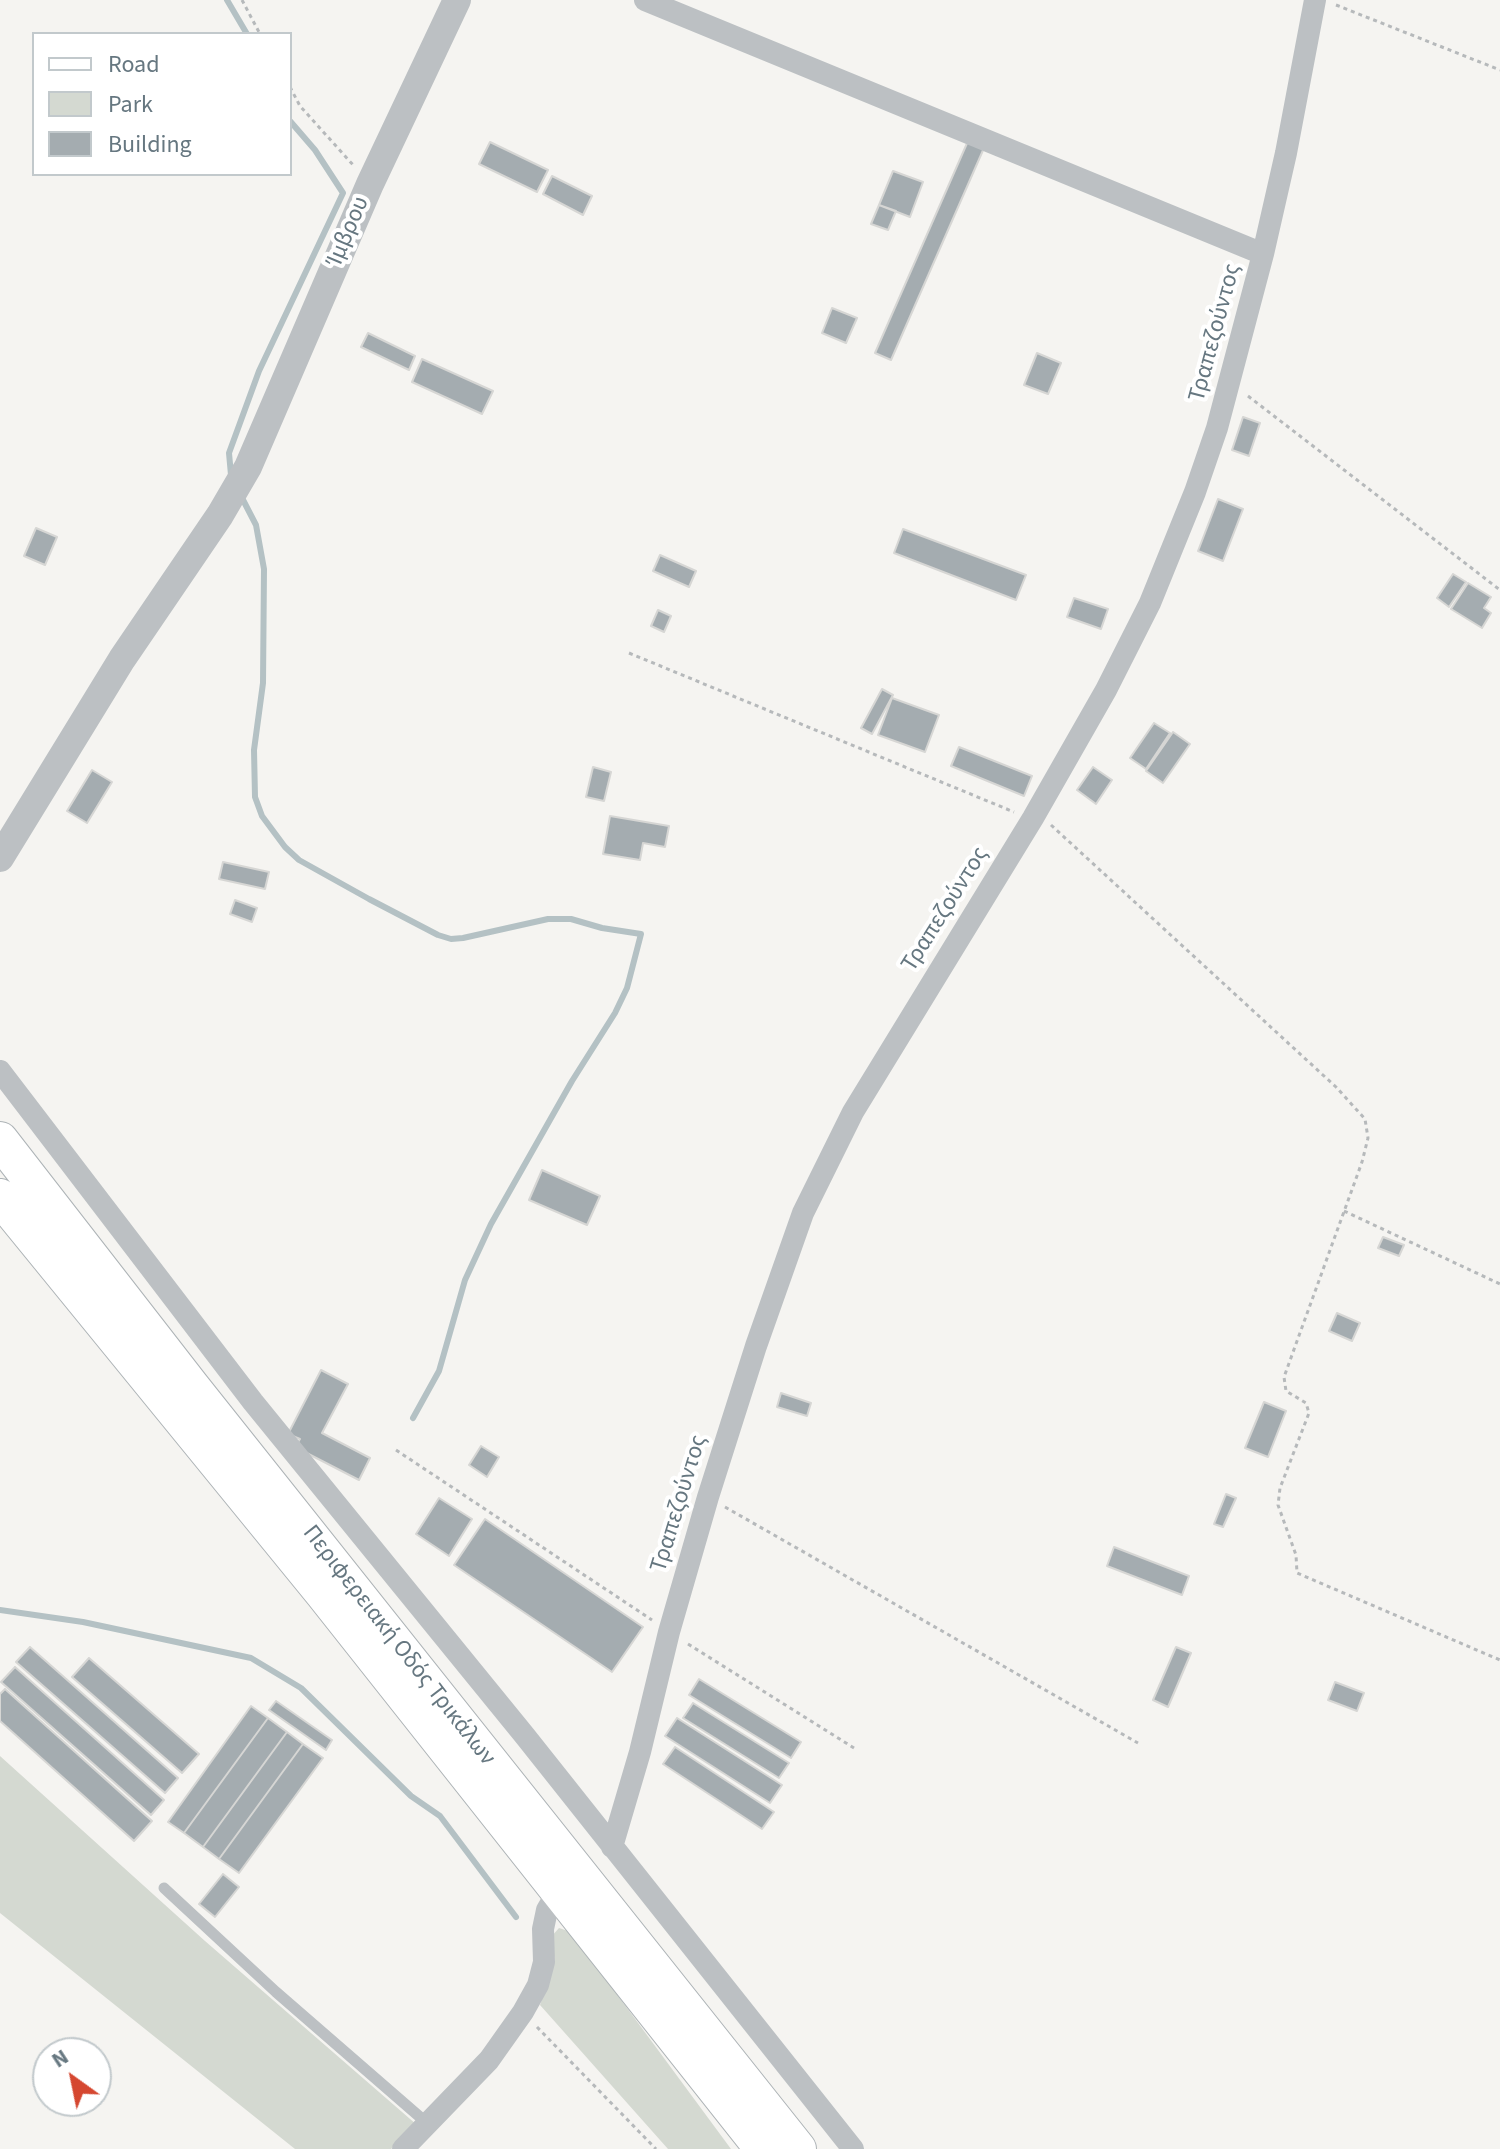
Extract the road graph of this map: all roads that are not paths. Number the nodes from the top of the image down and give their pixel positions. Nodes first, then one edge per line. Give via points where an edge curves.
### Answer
1 (457, 0) edge
2 (645, 0) edge
3 (1315, 0) edge
4 (1263, 254) junction
5 (0, 858) edge
6 (0, 1071) edge
7 (0, 1140) edge
8 (0, 1197) edge
9 (612, 1847) junction
10 (164, 1888) dead end
11 (558, 1891) junction
12 (428, 2124) junction
13 (403, 2149) edge
14 (763, 2149) edge
15 (798, 2149) edge
16 (853, 2149) edge

1 - 5 street, Ίμβρου via 370,184 248,467
2 - 4 street
3 - 4 street, Τραπεζούντος
4 - 9 street, Τραπεζούντος via 1217,428 1150,603 1033,818 867,1087 819,1177 791,1245 708,1497
6 - 9 street via 253,1402
7 - 15 main road, Περιφερειακή Οδός Τρικάλων
8 - 11 main road, Περιφερειακή Οδός Τρικάλων
9 - 16 street
10 - 12 lane
11 - 12 street via 547,1910 538,1985 523,2012 489,2060
11 - 14 main road, Περιφερειακή Οδός Τρικάλων
12 - 13 street

